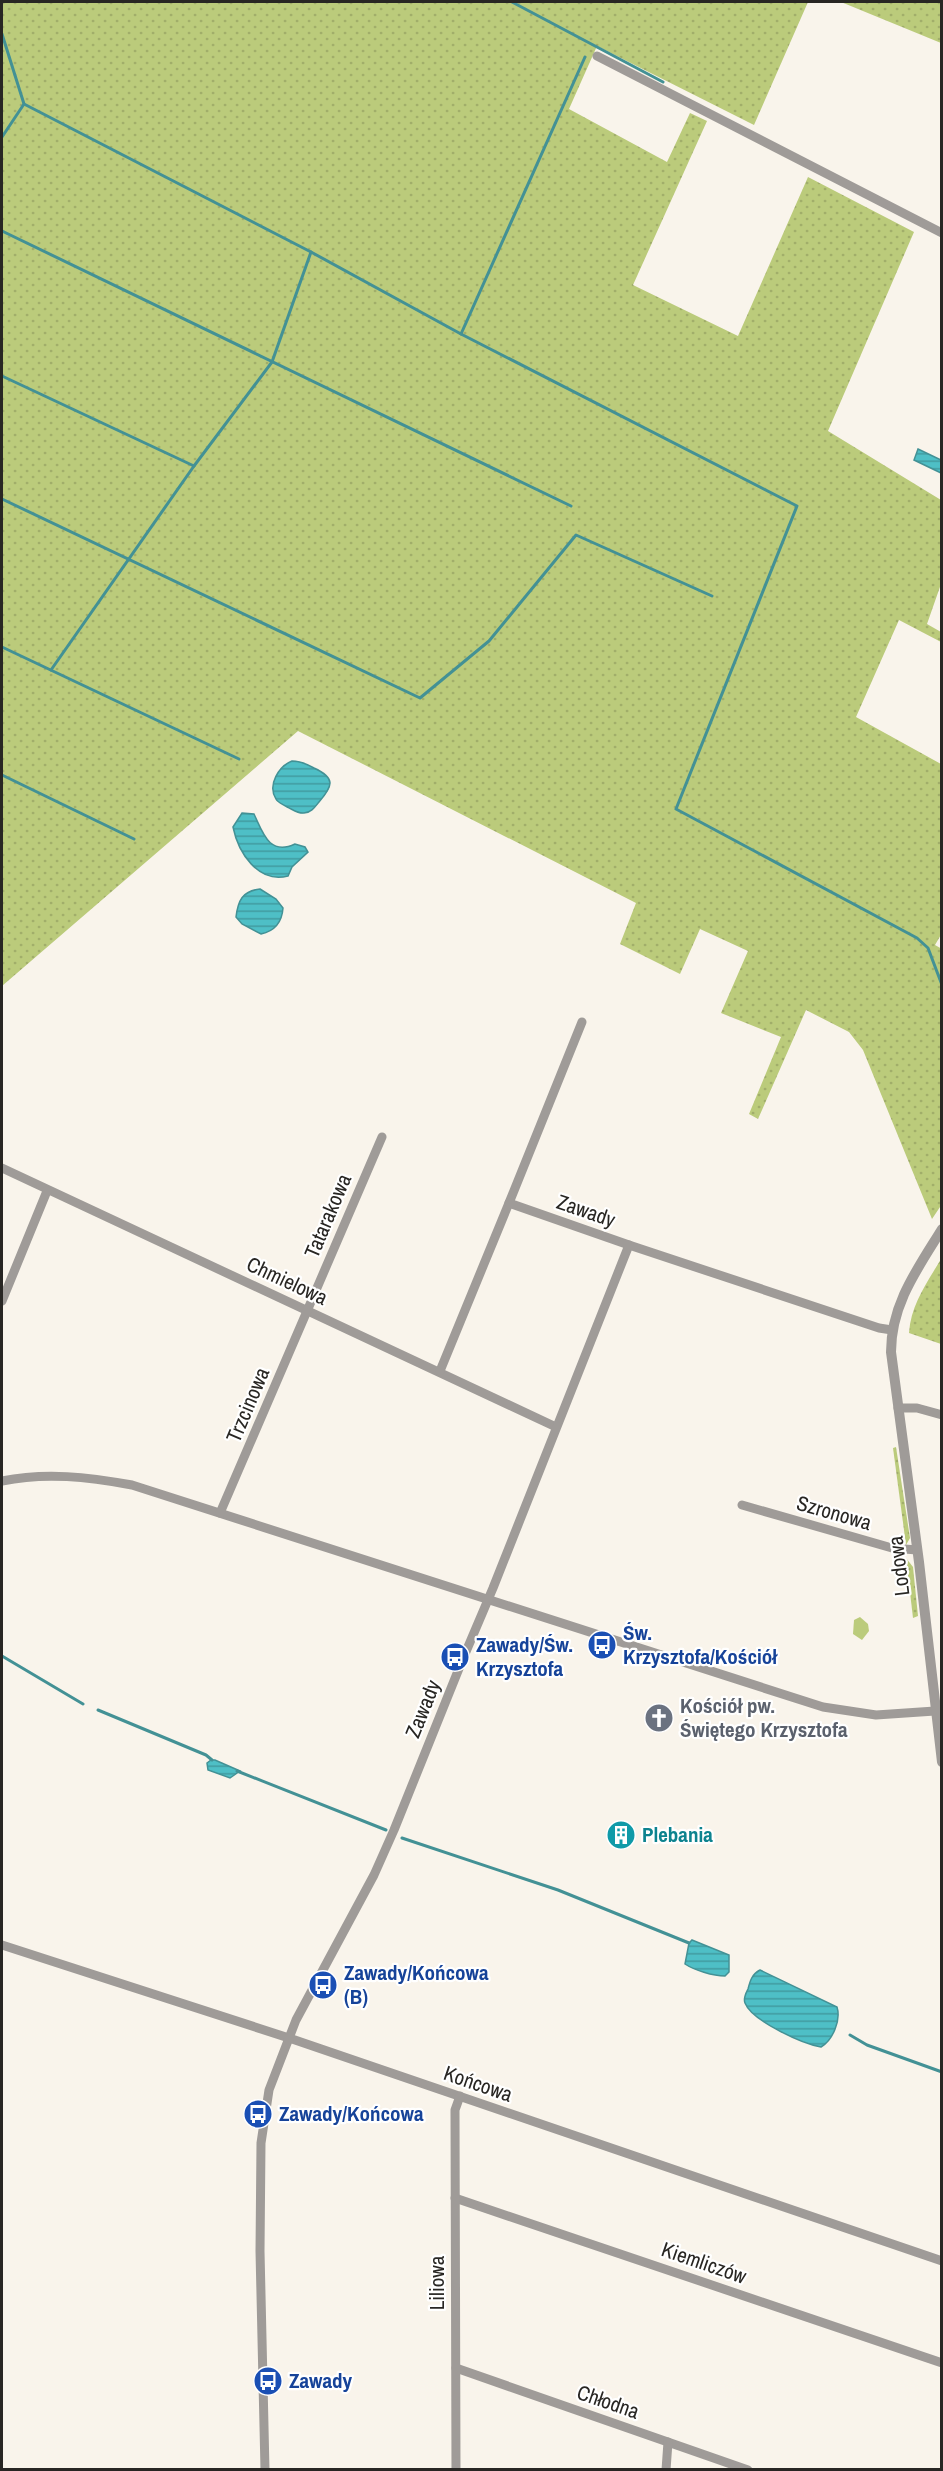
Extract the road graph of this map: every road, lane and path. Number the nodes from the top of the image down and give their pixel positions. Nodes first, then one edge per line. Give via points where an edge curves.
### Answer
1 (597, 56) dead end
2 (942, 233) edge
3 (582, 1022) dead end
4 (382, 1137) dead end
5 (2, 1168) edge
6 (47, 1191) junction
7 (509, 1203) junction
8 (942, 1229) edge
9 (629, 1245) junction
10 (2, 1301) edge
11 (307, 1310) junction
12 (892, 1330) junction
13 (440, 1371) junction
14 (898, 1408) junction
15 (942, 1415) edge
16 (556, 1427) junction
17 (2, 1481) edge
18 (742, 1505) dead end
19 (220, 1513) junction
20 (917, 1550) junction
21 (488, 1599) junction
22 (936, 1678) edge
23 (935, 1711) junction
24 (942, 1762) edge
25 (2, 1945) edge
26 (288, 2038) junction
27 (460, 2096) junction
28 (454, 2198) junction
29 (942, 2261) edge
30 (942, 2363) edge
31 (456, 2368) junction
32 (668, 2442) junction
33 (265, 2469) edge
34 (456, 2469) edge
35 (666, 2469) edge
36 (748, 2469) edge

1 - 2 street
3 - 7 street
4 - 11 street, Tatarakowa
5 - 6 street, Chmielowa
6 - 10 street
6 - 11 street, Chmielowa
7 - 9 street, Zawady
7 - 13 street
8 - 12 street, Lodowa via 910,1281
9 - 12 street
9 - 16 street, Zawady
11 - 13 street, Chmielowa
11 - 19 street, Trzcinowa
12 - 14 street, Lodowa via 891,1359
13 - 16 street, Chmielowa
14 - 15 street
14 - 20 street, Lodowa
16 - 21 street, Zawady
17 - 19 street via 39,1476 95,1478 132,1485
18 - 20 street, Szronowa via 892,1548
19 - 21 street
20 - 22 street, Lodowa
21 - 23 street via 823,1707 876,1715
21 - 26 street, Zawady via 383,1856
22 - 23 street, Lodowa
23 - 24 street, Lodowa
25 - 26 street, Końcowa
26 - 27 street, Końcowa
26 - 33 street, Zawady via 269,2090 261,2143
27 - 28 street, Liliowa via 455,2109
27 - 29 street, Końcowa
28 - 30 street, Kiemliczów
28 - 31 street, Liliowa
31 - 32 street, Chłodna
31 - 34 street, Liliowa
32 - 35 street
32 - 36 street, Chłodna

